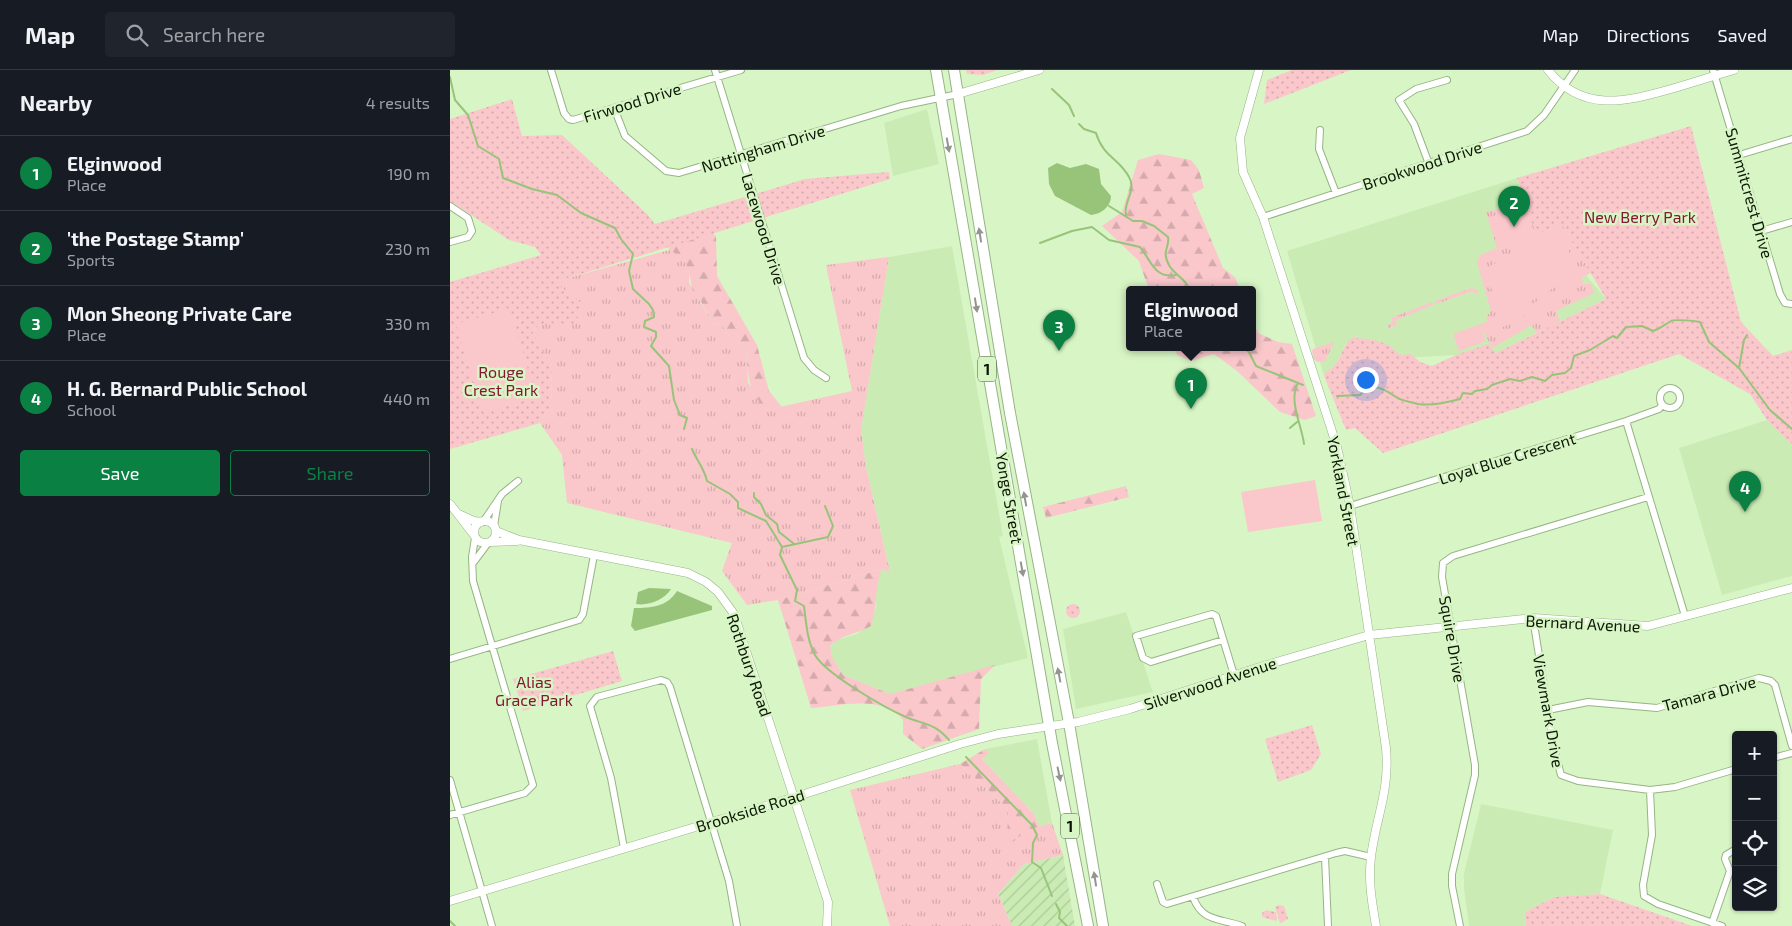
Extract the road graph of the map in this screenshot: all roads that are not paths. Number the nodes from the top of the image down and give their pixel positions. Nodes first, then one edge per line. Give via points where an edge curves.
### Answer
1 (551, 70) edge
2 (741, 70) edge
3 (936, 70) edge
4 (954, 70) edge
5 (1039, 70) edge
6 (1259, 70) edge
7 (1548, 70) edge
8 (1575, 70) edge
9 (1734, 70) edge
10 (716, 73) edge
11 (1714, 73) edge
12 (1447, 80) dead end
13 (1564, 88) junction
14 (958, 94) junction
15 (940, 97) junction
16 (614, 108) junction
17 (1320, 130) dead end
18 (1792, 139) edge
19 (741, 154) junction
20 (1739, 155) junction
21 (1428, 164) junction
22 (1336, 193) junction
23 (450, 206) edge
24 (1263, 217) junction
25 (1792, 222) edge
26 (1761, 231) junction
27 (450, 242) edge
28 (1792, 304) edge
29 (826, 378) dead end
30 (1662, 405) dead end
31 (1626, 421) junction
32 (518, 482) dead end
33 (1648, 497) junction
34 (498, 501) junction
35 (450, 504) edge
36 (1350, 506) junction
37 (457, 513) junction
38 (482, 522) junction
39 (495, 528) junction
40 (475, 536) junction
41 (519, 540) junction
42 (489, 542) junction
43 (594, 555) junction
44 (472, 564) junction
45 (1792, 588) edge
46 (1685, 616) junction
47 (1533, 618) junction
48 (1452, 626) junction
49 (1369, 635) junction
50 (1223, 640) junction
51 (492, 647) junction
52 (450, 659) edge
53 (1234, 675) junction
54 (1548, 710) junction
55 (1069, 723) junction
56 (1050, 726) junction
57 (1792, 746) edge
58 (1792, 753) edge
59 (1777, 757) edge
60 (1732, 770) edge
61 (450, 780) edge
62 (1650, 790) junction
63 (795, 797) junction
64 (460, 812) junction
65 (450, 815) edge
66 (710, 822) junction
67 (624, 848) junction
68 (1732, 852) edge
69 (1325, 857) junction
70 (1371, 857) junction
71 (1732, 869) edge
72 (1732, 873) edge
73 (1157, 884) dead end
74 (483, 891) junction
75 (1193, 897) junction
76 (450, 901) edge
77 (1712, 923) junction
78 (492, 926) edge
79 (737, 926) edge
80 (827, 926) edge
81 (1088, 926) edge
82 (1103, 926) edge
83 (1242, 926) edge
84 (1328, 926) edge
85 (1376, 926) edge
86 (1460, 926) edge
87 (1722, 926) edge

1 - 16 street, Firwood Drive via 564,113 569,119
2 - 10 street, Firwood Drive
3 - 15 main road, Yonge Street / 1
4 - 14 main road, Yonge Street / 1
5 - 14 street
6 - 24 street, Yorkland Street via 1243,123 1240,151 1243,172
7 - 13 street
8 - 13 street, Brookwood Drive
9 - 11 street
10 - 16 street, Firwood Drive
10 - 19 street, Lacewood Drive
11 - 13 street via 1646,96 1609,102
11 - 20 street, Summitcrest Drive
12 - 21 street via 1416,89 1399,100 1414,124
13 - 21 street, Brookwood Drive via 1540,120 1527,131
14 - 15 street, Nottingham Drive
55 -> 14 main road, Yonge Street / 1 via 1010,413
15 - 19 street, Nottingham Drive
15 -> 56 main road, Yonge Street / 1
16 - 19 street, Nottingham Drive via 625,136 666,171 679,173
17 - 22 street via 1319,149
18 - 20 street
19 - 29 street, Lacewood Drive via 804,358
20 - 26 street, Summitcrest Drive
21 - 22 street, Brookwood Drive
22 - 24 street, Brookwood Drive
23 - 27 street via 468,218 472,230 468,237
24 - 36 street, Yorkland Street via 1337,446
25 - 26 street
26 - 28 street, Summitcrest Drive via 1780,294 1785,303
30 - 31 street, Loyal Blue Crescent
31 - 33 street
31 - 36 street, Loyal Blue Crescent
32 - 34 street
33 - 46 street
33 - 48 street, Squire Drive via 1446,560 1442,577
34 - 38 street
34 - 39 street
35 - 37 street
36 - 49 street, Yorkland Street
37 - 38 street
37 - 40 street
38 - 39 street
38 - 40 street via 476,526
39 - 41 street, Rothbury Road
39 - 42 street
40 - 42 street via 481,542
40 - 44 street
41 - 42 street, Rothbury Road
41 - 43 street, Rothbury Road
42 - 44 street
43 - 51 street via 584,611 579,620
43 - 63 street, Rothbury Road via 688,572 724,598 734,614
44 - 51 street via 473,581
45 - 46 street, Bernard Avenue
46 - 47 street, Bernard Avenue via 1648,626
47 - 48 street, Bernard Avenue
47 - 54 street, Viewmark Drive
48 - 49 street, Bernard Avenue
48 - 86 street, Squire Drive via 1475,765 1452,874
49 - 53 street, Silverwood Avenue
49 - 70 street, Yorkland Street via 1388,772
50 - 50 street via 1216,616 1210,614 1136,636 1143,658 1151,662
50 - 53 street
51 - 52 street
51 - 64 street via 533,785 525,793
53 - 55 street, Silverwood Avenue via 1151,703
54 - 57 street, Tamara Drive via 1588,702 1657,708 1759,678 1775,685
54 - 62 street, Viewmark Drive via 1561,776
55 - 56 street, Silverwood Avenue
82 -> 55 main road, Yonge Street / 1
56 - 63 street, Brookside Road via 960,744
56 -> 81 main road, Yonge Street / 1
58 - 59 street
60 - 62 street, Viewmark Drive via 1675,787
61 - 64 street
62 - 77 street via 1652,834 1644,896
63 - 66 street, Brookside Road
63 - 80 street, Rothbury Road via 828,902
64 - 65 street
64 - 74 street
66 - 67 street, Brookside Road
66 - 67 street via 667,682 661,680 596,698 590,710 611,778
66 - 79 street via 729,881
67 - 74 street, Brookside Road
68 - 71 street via 1726,855 1725,860
69 - 70 street via 1345,851
69 - 75 street
69 - 84 street
70 - 85 street, Yorkland Street via 1370,892
72 - 77 street
73 - 75 street via 1163,902 1167,904
74 - 76 street, Brookside Road
74 - 78 street
75 - 83 street via 1198,911 1204,916
77 - 87 street

